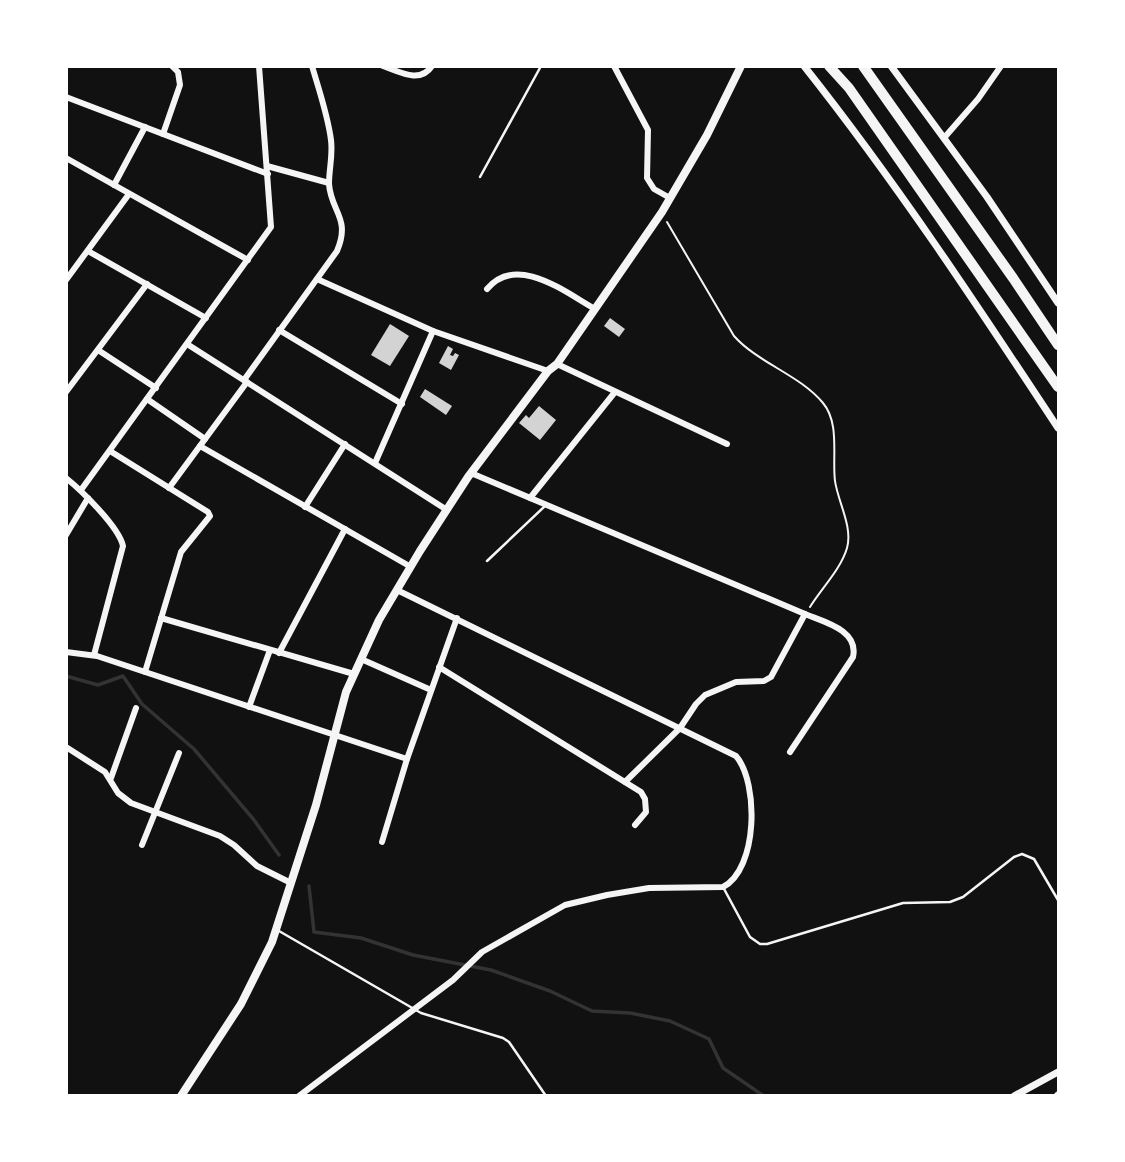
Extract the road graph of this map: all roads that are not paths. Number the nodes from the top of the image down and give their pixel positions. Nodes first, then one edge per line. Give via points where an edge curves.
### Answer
1 (172, 66) edge
2 (259, 66) edge
3 (312, 66) edge
4 (383, 66) edge
5 (432, 66) edge
6 (541, 66) edge
7 (614, 66) edge
8 (741, 66) edge
9 (804, 66) edge
10 (829, 66) edge
11 (863, 66) edge
12 (891, 66) edge
13 (1001, 66) edge
14 (66, 97) edge
15 (145, 127) junction
16 (163, 134) junction
17 (944, 138) junction
18 (66, 159) edge
19 (267, 166) junction
20 (268, 174) junction
21 (480, 177) dead end
22 (329, 183) junction
23 (114, 185) junction
24 (129, 194) junction
25 (670, 198) junction
26 (88, 251) junction
27 (248, 260) junction
28 (317, 279) junction
29 (66, 280) edge
30 (147, 284) junction
31 (487, 289) dead end
32 (1059, 303) edge
33 (596, 309) junction
34 (206, 318) junction
35 (279, 330) junction
36 (433, 331) junction
37 (187, 344) junction
38 (1059, 345) edge
39 (98, 350) junction
40 (557, 364) junction
41 (548, 371) junction
42 (245, 381) junction
43 (1059, 387) edge
44 (156, 388) junction
45 (66, 392) edge
46 (615, 392) junction
47 (147, 400) junction
48 (402, 404) junction
49 (1059, 428) edge
50 (202, 442) junction
51 (345, 444) junction
52 (727, 444) dead end
53 (110, 451) junction
54 (375, 463) junction
55 (471, 473) junction
56 (66, 478) edge
57 (169, 488) junction
58 (81, 490) junction
59 (88, 498) junction
60 (530, 498) junction
61 (546, 505) junction
62 (305, 507) junction
63 (447, 510) junction
64 (345, 530) junction
65 (66, 535) edge
66 (487, 561) dead end
67 (411, 568) junction
68 (397, 590) junction
69 (805, 614) junction
70 (161, 618) junction
71 (457, 618) junction
72 (270, 650) junction
73 (66, 652) edge
74 (279, 653) junction
75 (94, 655) junction
76 (361, 659) junction
77 (439, 667) junction
78 (145, 672) junction
79 (354, 674) junction
80 (431, 690) junction
81 (249, 707) junction
82 (136, 708) dead end
83 (680, 728) junction
84 (334, 735) junction
85 (66, 747) edge
86 (790, 752) dead end
87 (179, 753) dead end
88 (407, 759) junction
89 (111, 778) junction
90 (625, 782) junction
91 (155, 812) junction
92 (635, 825) dead end
93 (382, 842) dead end
94 (142, 845) dead end
95 (291, 883) junction
96 (723, 887) junction
97 (1059, 900) edge
98 (276, 929) junction
99 (412, 1008) junction
100 (1059, 1072) edge
101 (1018, 1093) edge
102 (181, 1096) edge
103 (299, 1096) edge
104 (546, 1096) edge

1 - 16 street via 180,85
2 - 19 street
3 - 22 street via 332,142
4 - 5 street via 416,77
6 - 21 lane
7 - 25 street via 648,130 647,178
8 - 25 main road
9 - 49 street via 982,311
10 - 43 highway
11 - 38 highway
12 - 17 street
13 - 17 street
14 - 15 street
15 - 16 street
15 - 23 street
16 - 20 street
17 - 32 street
18 - 23 street
19 - 20 street
19 - 22 street
20 - 27 street via 271,226
22 - 28 street via 341,218 342,239
23 - 24 street
24 - 26 street
24 - 27 street
25 - 33 main road
26 - 29 street
26 - 30 street
27 - 34 street
28 - 35 street
28 - 36 street
30 - 34 street
30 - 39 street
31 - 33 street via 502,278 534,276
33 - 40 main road
34 - 37 street
35 - 42 street
35 - 48 street
36 - 41 street
36 - 48 street
37 - 42 street
37 - 44 street
39 - 44 street
39 - 45 street
40 - 41 main road
40 - 46 street
41 - 55 main road
42 - 50 street
42 - 51 street
44 - 47 street
46 - 52 street
46 - 60 street
47 - 50 street
47 - 53 street
48 - 54 street
50 - 57 street
50 - 62 street
51 - 54 street
51 - 62 street
53 - 57 street
53 - 58 street
54 - 63 street
55 - 60 street
55 - 63 main road
56 - 58 street
57 - 70 street via 210,516 183,548
58 - 59 street
59 - 65 street
59 - 75 street via 123,546
60 - 61 street
61 - 66 lane
61 - 69 street
62 - 64 street
63 - 67 main road
64 - 67 street
64 - 74 street
67 - 68 main road
68 - 71 street
68 - 76 main road
69 - 83 street via 771,677 736,682 705,695
69 - 86 street via 840,629 855,648
70 - 72 street
70 - 78 street
71 - 77 street
71 - 83 street
72 - 74 street
72 - 81 street
73 - 75 street
74 - 79 street
75 - 78 street
76 - 79 main road
76 - 80 street
77 - 80 street
77 - 90 street
78 - 81 street
79 - 84 main road
80 - 88 street
81 - 84 street
82 - 89 street
83 - 90 street
83 - 96 street via 736,755 743,764 751,796 751,830 743,865
84 - 88 street
84 - 95 main road
85 - 89 street
87 - 91 street
88 - 93 street
89 - 91 street via 124,798
90 - 92 street via 645,799 646,811
91 - 94 street
91 - 95 street via 220,836 257,866
95 - 98 main road
96 - 97 lane via 750,937 760,944 903,903 950,902 1022,855 1034,859
96 - 99 street via 649,888 565,905 482,952
98 - 99 lane
98 - 102 main road via 241,1004
99 - 103 street
99 - 104 lane via 430,1018 503,1038
100 - 101 street

